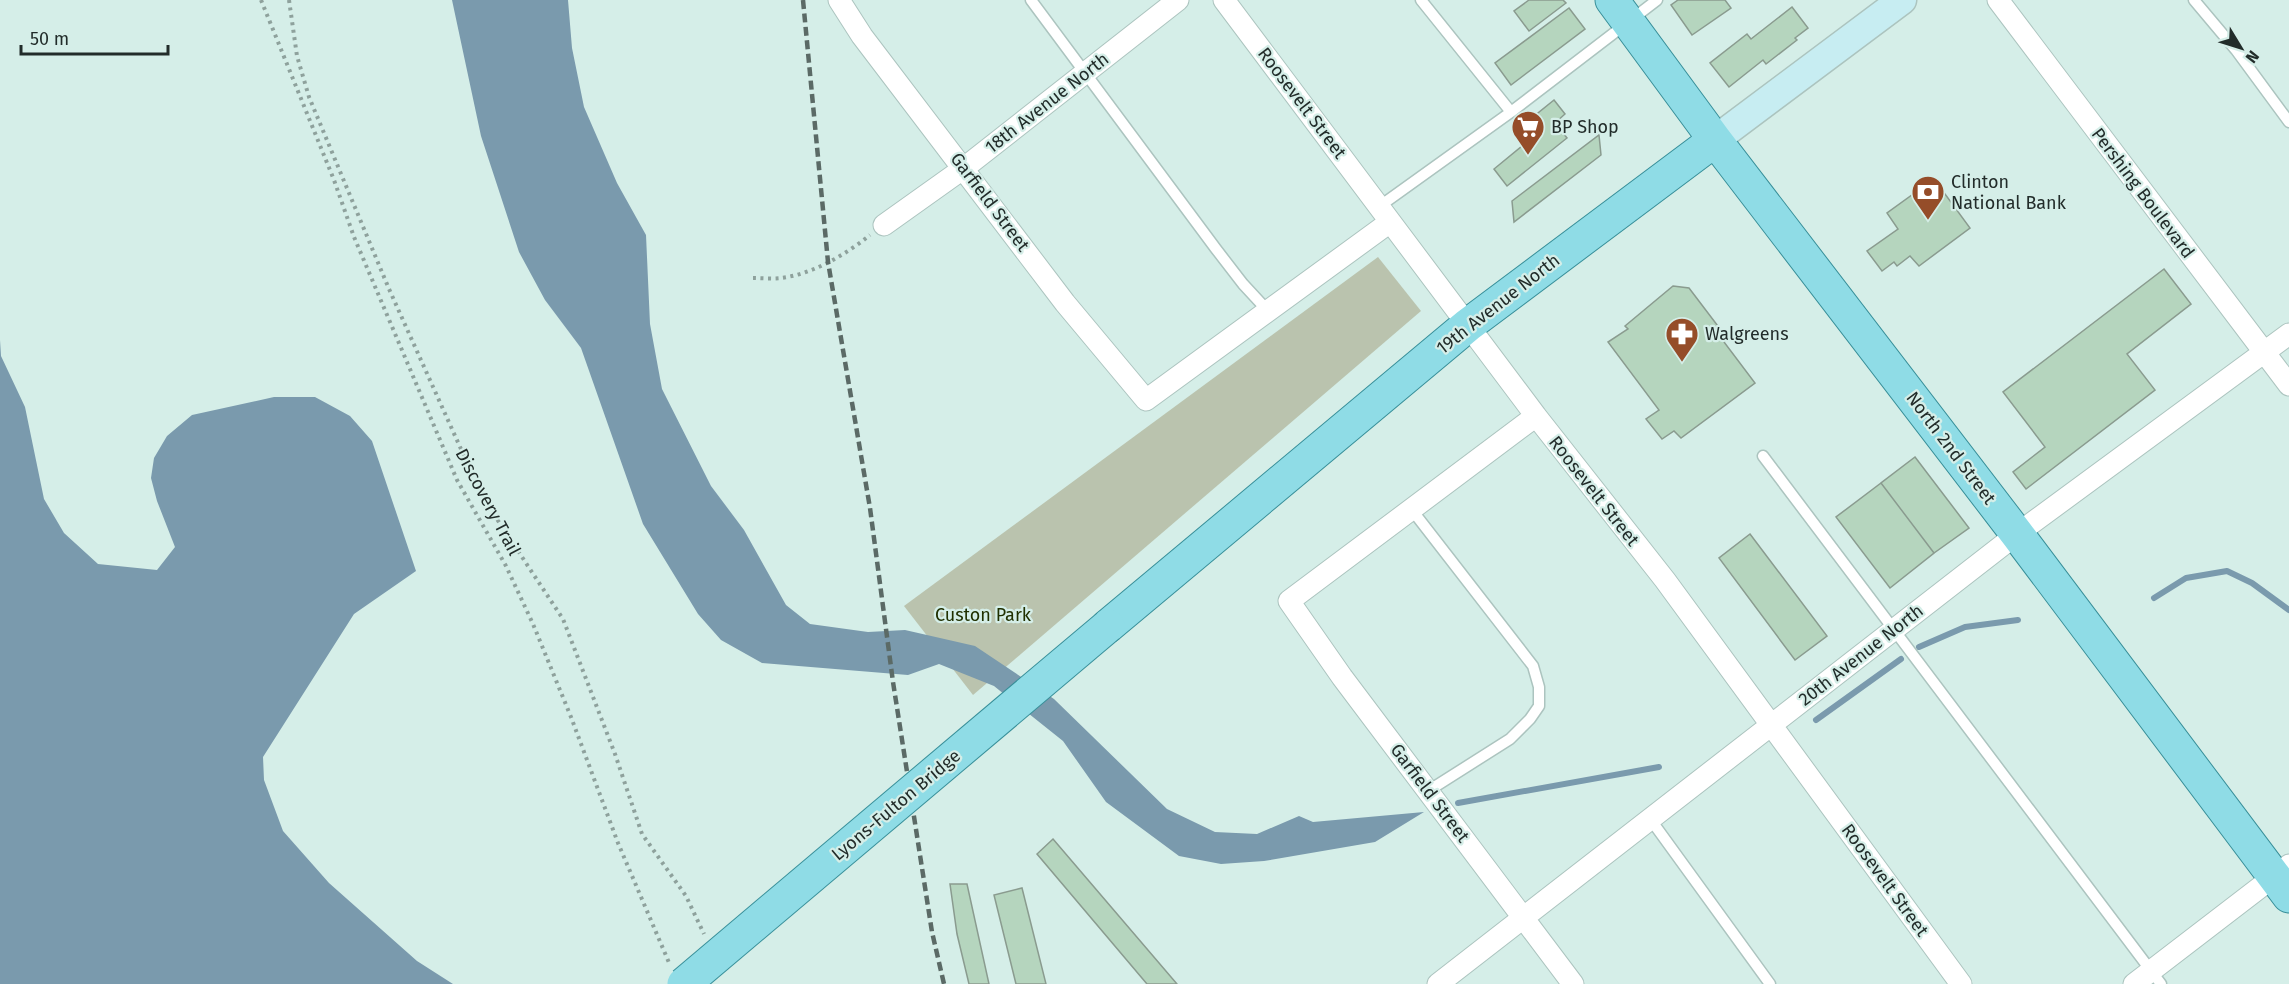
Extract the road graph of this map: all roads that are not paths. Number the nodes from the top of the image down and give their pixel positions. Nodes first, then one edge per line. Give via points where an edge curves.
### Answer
1 (839, 0) edge
2 (1031, 0) edge
3 (1178, 0) edge
4 (1224, 0) edge
5 (1421, 0) edge
6 (1657, 0) edge
7 (1902, 0) edge
8 (1998, 0) edge
9 (2194, 0) edge
10 (1620, 11) edge
11 (1086, 72) junction
12 (1512, 111) junction
13 (2289, 122) edge
14 (1715, 140) junction
15 (964, 168) junction
16 (1385, 214) junction
17 (884, 225) road end
18 (1268, 311) junction
19 (1468, 325) junction
20 (2289, 334) edge
21 (2264, 352) junction
22 (2289, 386) edge
23 (1536, 416) junction
24 (1763, 456) dead end
25 (1412, 510) junction
26 (2017, 534) junction
27 (1108, 626) joint
28 (1893, 630) junction
29 (1771, 725) junction
30 (1428, 791) junction
31 (1651, 820) junction
32 (2284, 879) edge
33 (1523, 916) junction
34 (2156, 977) edge
35 (679, 979) edge
36 (1438, 984) edge
37 (1573, 984) edge
38 (1770, 984) edge
39 (1961, 984) edge
40 (2134, 984) edge

1 - 15 street, Garfield Street via 862,36
2 - 11 lane
3 - 11 street, 18th Avenue North
4 - 16 street, Roosevelt Street
5 - 12 lane
6 - 10 lane
7 - 14 main road, 19th Avenue North
8 - 21 street, Pershing Boulevard
9 - 13 lane
10 - 12 lane
10 - 14 main road, North 2nd Street
11 - 15 street, 18th Avenue North
11 - 18 lane via 1216,249
12 - 16 lane
14 - 19 main road, 19th Avenue North
14 - 26 main road, North 2nd Street
15 - 17 street, 18th Avenue North
15 - 18 street, Garfield Street via 1065,303 1146,400
16 - 18 street
16 - 19 street, Roosevelt Street
19 - 23 street, Roosevelt Street
19 - 27 main road, 19th Avenue North
20 - 21 street, 20th Avenue North
21 - 22 street, Pershing Boulevard
21 - 26 street, 20th Avenue North
23 - 25 street
23 - 29 street, Roosevelt Street via 1665,580
24 - 28 lane
25 - 30 lane via 1533,666 1539,687 1539,706 1510,739
25 - 30 street, Garfield Street via 1289,601
26 - 28 street, 20th Avenue North
26 - 32 main road, North 2nd Street
27 - 35 main road, Lyons-Fulton Bridge, bridge
28 - 29 street, 20th Avenue North
28 - 34 lane
29 - 31 street, 20th Avenue North
29 - 39 street, Roosevelt Street
30 - 33 street, Garfield Street
31 - 33 street, 20th Avenue North
31 - 38 lane
32 - 34 street
33 - 36 street, 20th Avenue North
33 - 37 street, Garfield Street
34 - 40 street

